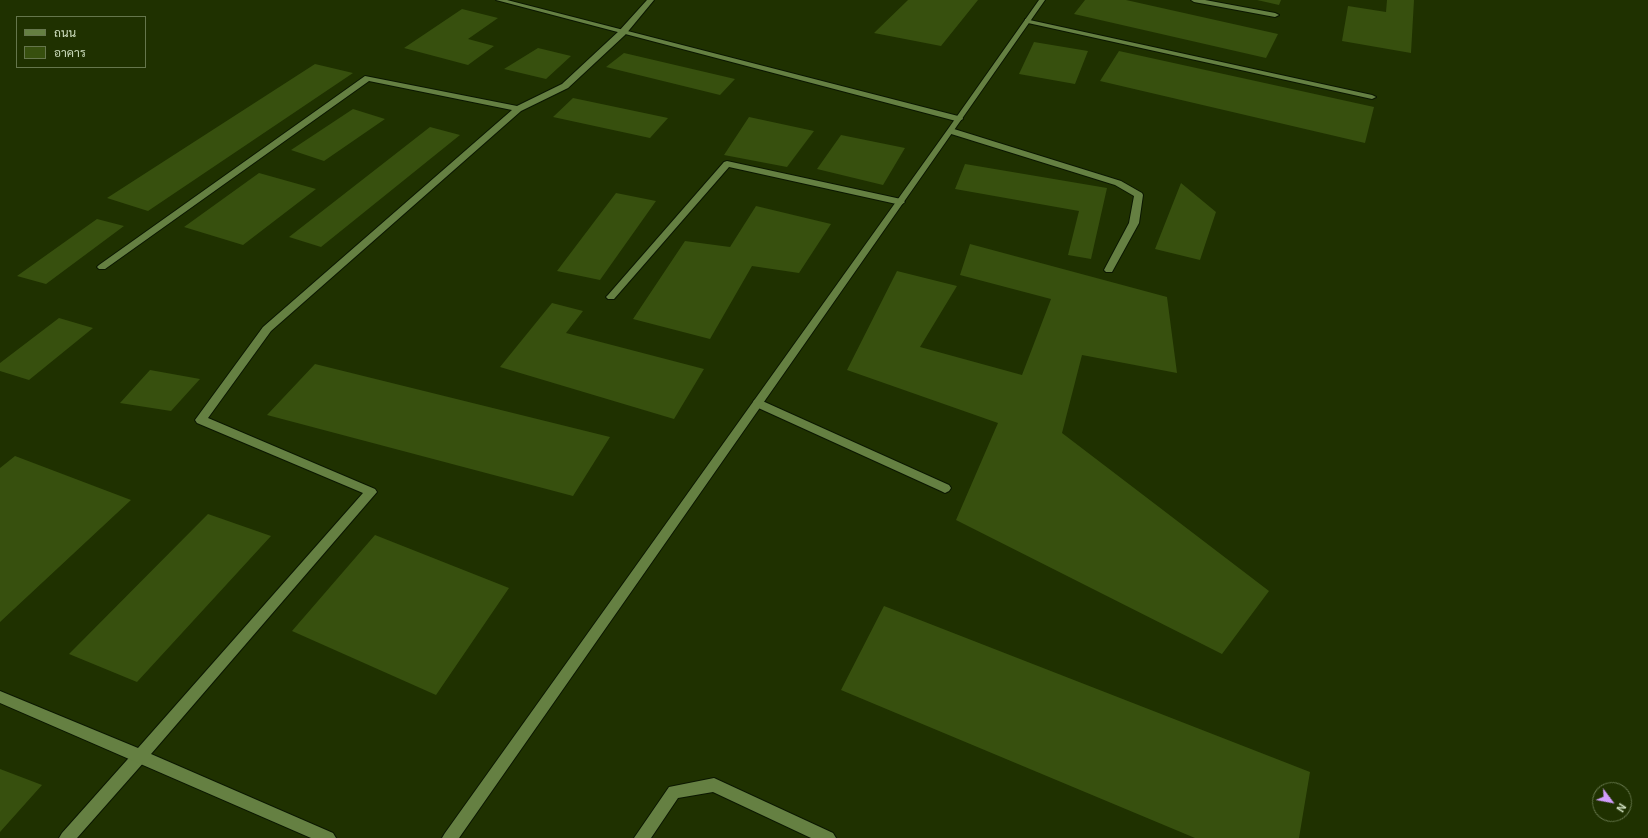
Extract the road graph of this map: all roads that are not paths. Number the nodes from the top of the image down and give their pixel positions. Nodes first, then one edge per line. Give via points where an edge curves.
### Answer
1 (499, 0) edge
2 (651, 0) edge
3 (1042, 0) edge
4 (1194, 0) edge
5 (1275, 15) dead end
6 (1028, 21) junction
7 (622, 33) junction
8 (1372, 97) dead end
9 (518, 109) junction
10 (959, 120) junction
11 (952, 131) junction
12 (900, 202) junction
13 (102, 267) dead end
14 (1110, 270) dead end
15 (611, 297) dead end
16 (758, 403) junction
17 (945, 488) dead end
18 (0, 697) edge
19 (140, 756) junction
20 (67, 838) edge
21 (328, 838) edge
22 (450, 838) edge
23 (642, 838) edge
24 (828, 838) edge

1 - 7 street
2 - 7 street
3 - 6 street
4 - 5 street
6 - 8 street
6 - 10 street
7 - 9 street via 564,86
7 - 10 street
9 - 13 street via 368,78
9 - 19 street via 267,329 201,420 371,492
10 - 11 street
11 - 12 street
11 - 14 street via 1118,183 1139,196 1134,223
12 - 15 street via 727,164
12 - 16 street
16 - 17 street
16 - 22 street
18 - 19 street
19 - 20 street
19 - 21 street
23 - 24 street via 674,792 714,785

